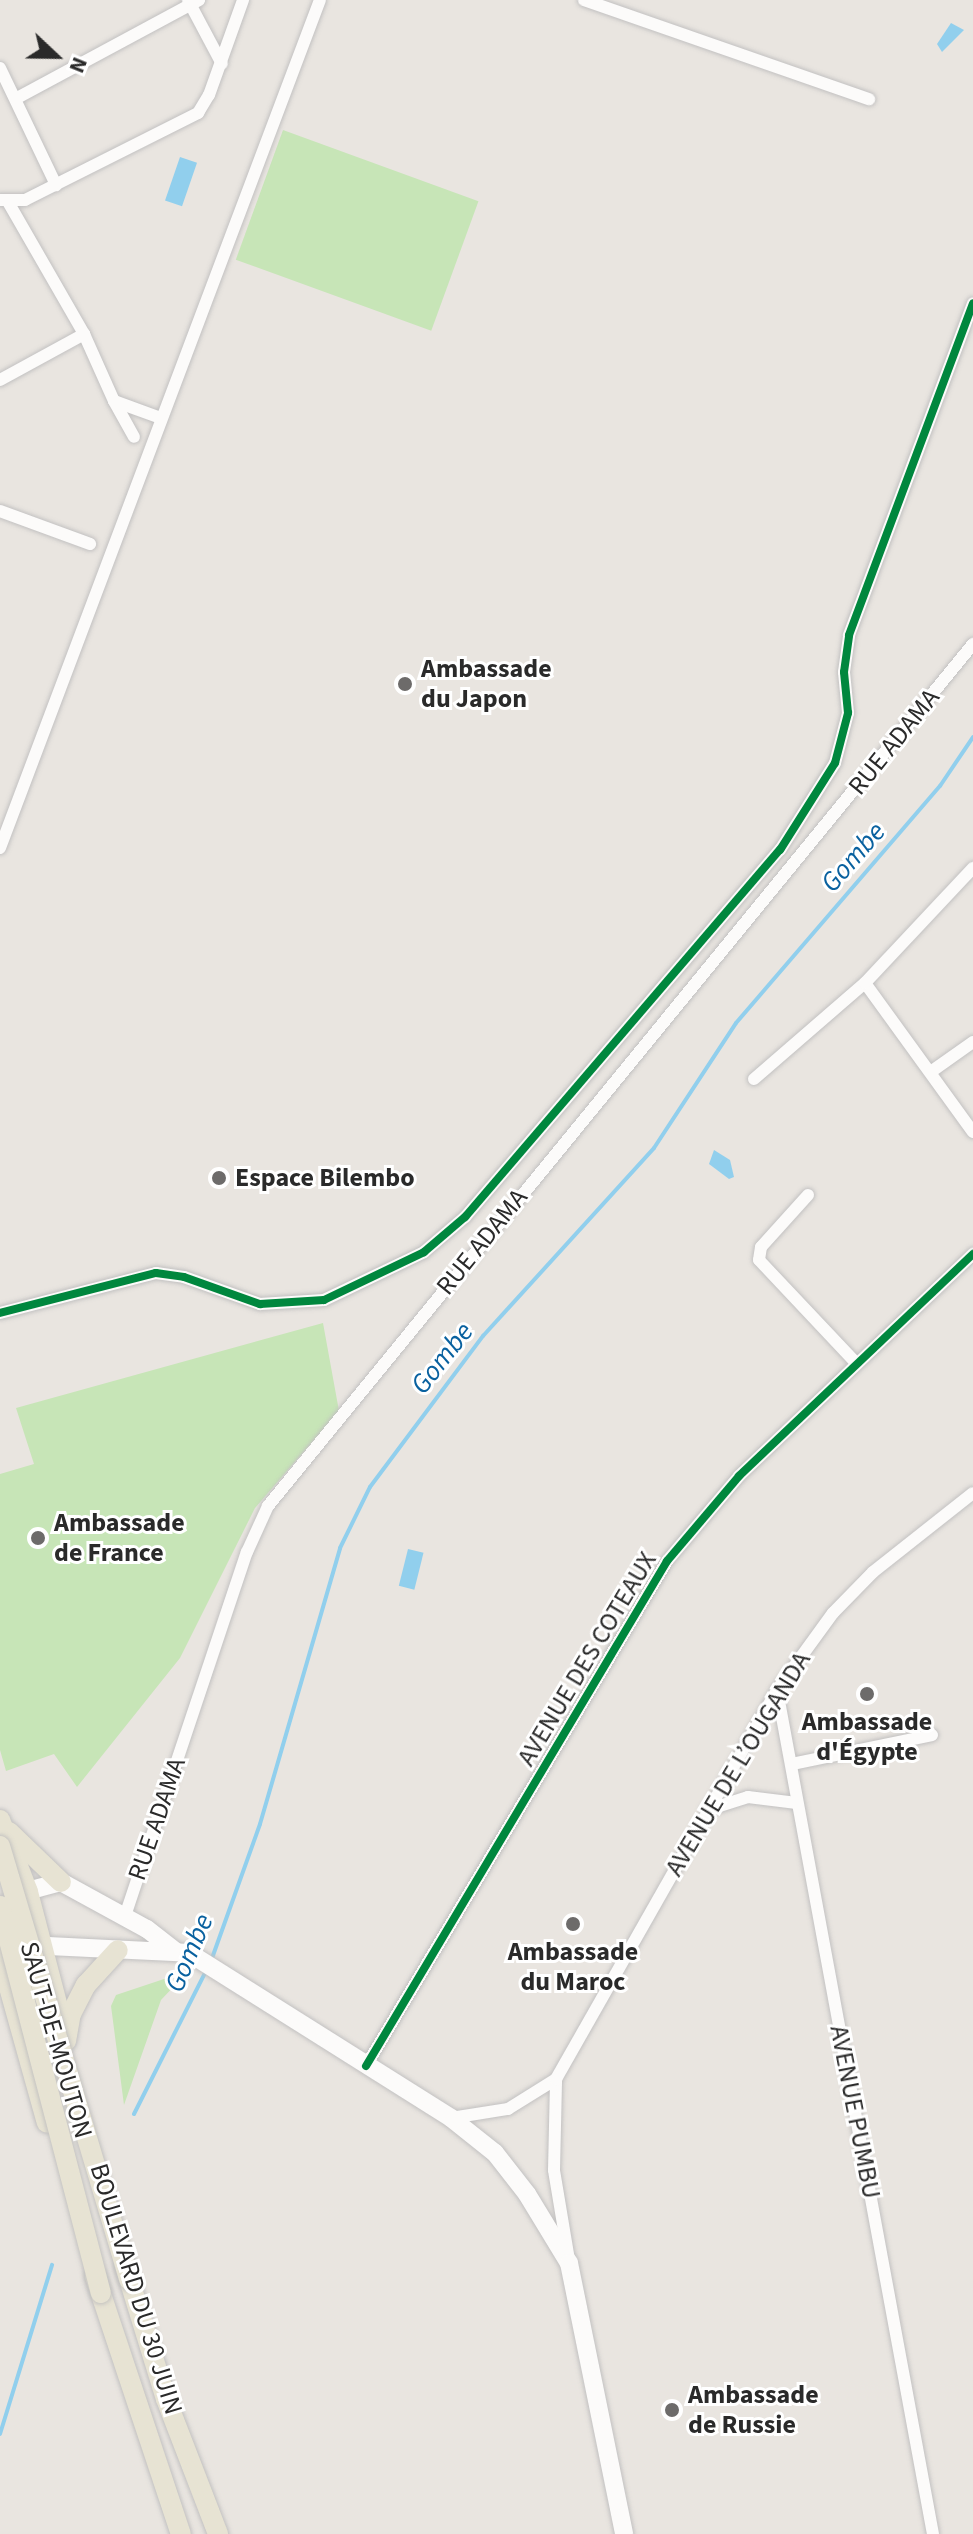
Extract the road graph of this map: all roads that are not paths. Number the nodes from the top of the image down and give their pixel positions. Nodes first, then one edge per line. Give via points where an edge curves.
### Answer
1 (243, 0) edge
2 (320, 0) edge
3 (584, 0) edge
4 (192, 2) edge
5 (222, 64) junction
6 (0, 68) edge
7 (17, 98) junction
8 (869, 99) dead end
9 (56, 185) junction
10 (3, 200) edge
11 (973, 303) edge
12 (84, 334) junction
13 (0, 380) edge
14 (114, 401) junction
15 (161, 418) junction
16 (134, 437) dead end
17 (0, 511) edge
18 (90, 544) dead end
19 (973, 644) edge
20 (0, 848) edge
21 (973, 868) edge
22 (865, 983) junction
23 (973, 1042) edge
24 (932, 1071) junction
25 (754, 1079) dead end
26 (973, 1132) edge
27 (808, 1195) dead end
28 (973, 1254) edge
29 (0, 1313) edge
30 (855, 1362) junction
31 (973, 1493) edge
32 (777, 1690) junction
33 (932, 1735) dead end
34 (792, 1764) junction
35 (797, 1803) junction
36 (706, 1810) junction
37 (0, 1822) edge
38 (4, 1850) edge
39 (61, 1882) junction
40 (28, 1892) junction
41 (0, 1897) edge
42 (0, 1906) edge
43 (125, 1916) junction
44 (41, 1944) junction
45 (0, 1948) edge
46 (118, 1950) junction
47 (182, 1953) junction
48 (0, 1955) edge
49 (51, 1982) junction
50 (10, 1993) junction
51 (66, 2041) junction
52 (366, 2066) junction
53 (556, 2079) junction
54 (451, 2118) junction
55 (569, 2263) junction
56 (129, 2280) junction
57 (101, 2293) junction
58 (181, 2534) edge
59 (218, 2534) edge
60 (624, 2534) edge
61 (933, 2534) edge

1 - 5 street
2 - 15 street
3 - 8 street
4 - 5 street
4 - 7 street
5 - 9 street via 198,113
6 - 7 street
7 - 9 street
9 - 10 street via 25,200
10 - 12 street
11 - 29 street via 849,635 844,672 848,713 835,763 780,850 465,1217 424,1252 324,1300 260,1304 184,1277 156,1273
12 - 13 street
12 - 14 street
14 - 15 street
14 - 16 street
15 - 20 street
17 - 18 street
19 - 43 street, RUE ADAMA via 268,1506 247,1552
21 - 22 street
22 - 24 street
22 - 25 street
23 - 24 street
24 - 26 street
27 - 30 street via 761,1247 759,1260
28 - 30 street, AVENUE DES COTEAUX
30 - 52 street, AVENUE DES COTEAUX via 739,1476 667,1561
31 - 32 street, AVENUE DE L’OUGANDA via 873,1572 833,1613
32 - 34 street, AVENUE PUMBU
32 - 36 street, AVENUE DE L’OUGANDA
33 - 34 street
34 - 35 street, AVENUE PUMBU
35 - 36 street via 748,1797
35 - 61 street, AVENUE PUMBU
36 - 53 street, AVENUE DE L’OUGANDA
37 - 38 main road
37 - 39 main road
38 - 40 main road, BOULEVARD DU 30 JUIN
38 - 56 main road, SAUT-DE-MOUTON, bridge
39 - 40 main road
39 - 43 main road
40 - 41 main road
40 - 44 main road, BOULEVARD DU 30 JUIN
42 - 57 main road, SAUT-DE-MOUTON, bridge
43 - 47 main road
44 - 45 main road
44 - 46 main road
44 - 49 main road, BOULEVARD DU 30 JUIN
46 - 47 main road
46 - 51 main road via 86,1985 71,2014
47 - 52 main road via 226,1972
48 - 50 main road, BOULEVARD DU 30 JUIN
49 - 50 main road
49 - 51 main road, BOULEVARD DU 30 JUIN
50 - 57 main road, BOULEVARD DU 30 JUIN
51 - 56 main road, BOULEVARD DU 30 JUIN
52 - 54 main road
53 - 54 street, AVENUE DE L’OUGANDA via 508,2109
53 - 55 street, AVENUE DE L’OUGANDA via 554,2170
54 - 55 main road via 511,2172
55 - 60 main road
56 - 59 main road, BOULEVARD DU 30 JUIN via 166,2399
57 - 58 main road, BOULEVARD DU 30 JUIN

